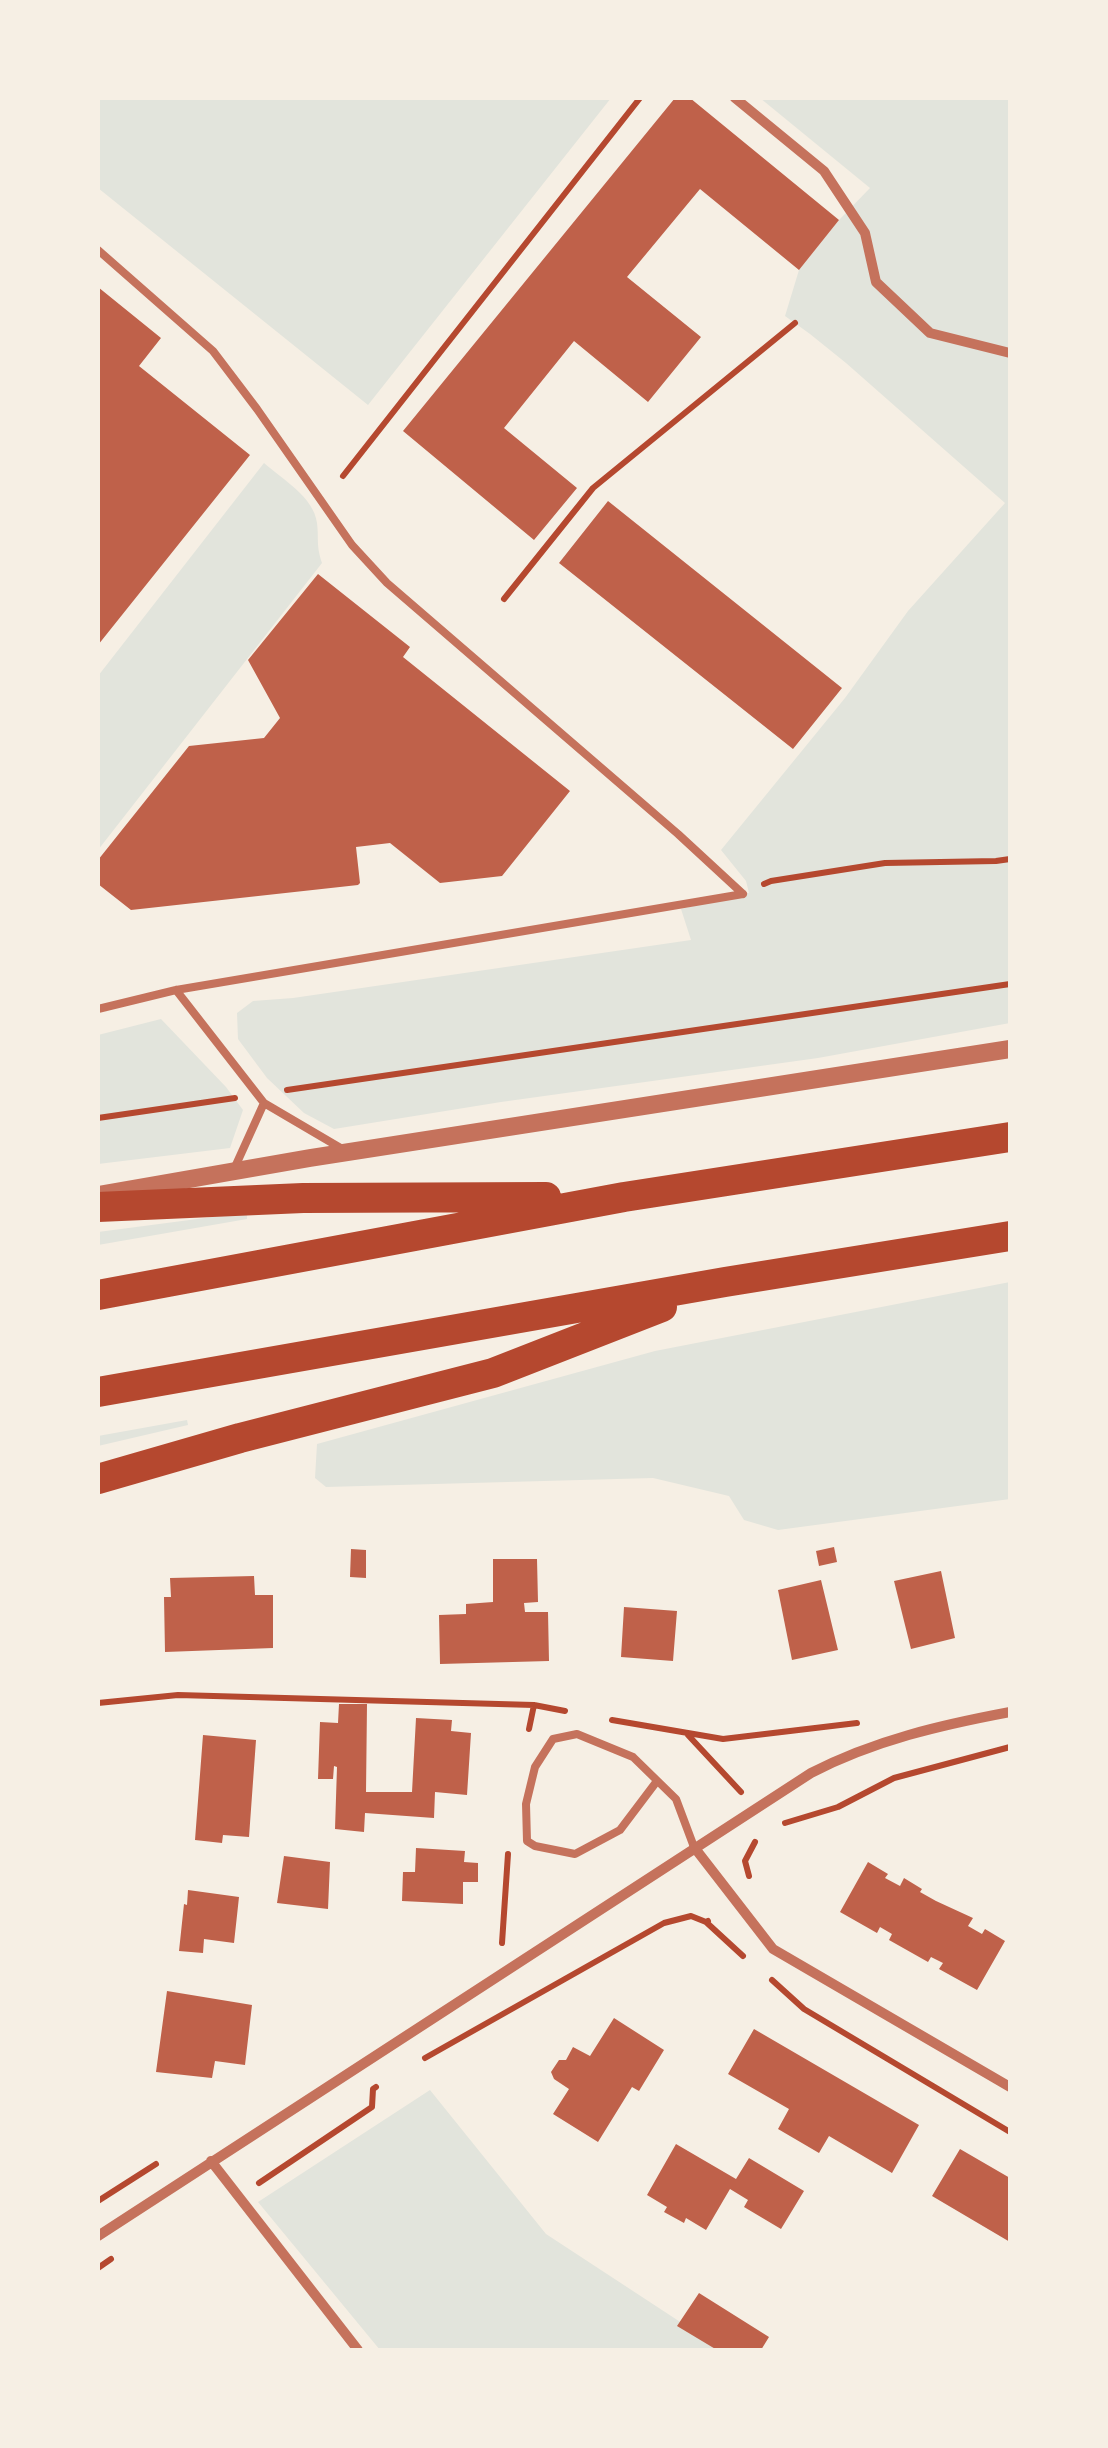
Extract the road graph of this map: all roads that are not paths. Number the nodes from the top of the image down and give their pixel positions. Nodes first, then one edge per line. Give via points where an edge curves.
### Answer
1 (735, 98) edge
2 (98, 250) edge
3 (1010, 354) edge
4 (176, 990) junction
5 (98, 1009) edge
6 (1010, 1049) edge
7 (261, 1099) junction
8 (1010, 1136) edge
9 (348, 1152) junction
10 (233, 1172) junction
11 (98, 1195) edge
12 (624, 1196) junction
13 (98, 1207) edge
14 (1010, 1236) edge
15 (725, 1282) junction
16 (98, 1295) edge
17 (98, 1392) edge
18 (98, 1479) edge
19 (1010, 1712) edge
20 (658, 1781) junction
21 (694, 1847) junction
22 (1010, 2087) edge
23 (210, 2161) junction
24 (98, 2235) edge
25 (358, 2350) edge

1 - 3 street via 824,171 865,233 876,282 916,320 930,332
2 - 4 lane via 213,351 352,546 387,583 743,894
4 - 5 lane
4 - 7 lane
6 - 9 street
7 - 9 lane
7 - 10 lane
8 - 12 highway
9 - 10 street
10 - 11 street
12 - 13 highway
12 - 16 highway
14 - 15 highway
15 - 17 highway
15 - 18 highway via 492,1373
19 - 21 street via 873,1745 811,1772
20 - 20 lane via 634,1757 577,1734 553,1739 535,1767 527,1841 575,1854 620,1830
20 - 21 lane via 676,1799
21 - 22 street via 773,1949
21 - 23 street
23 - 24 street
23 - 25 street

